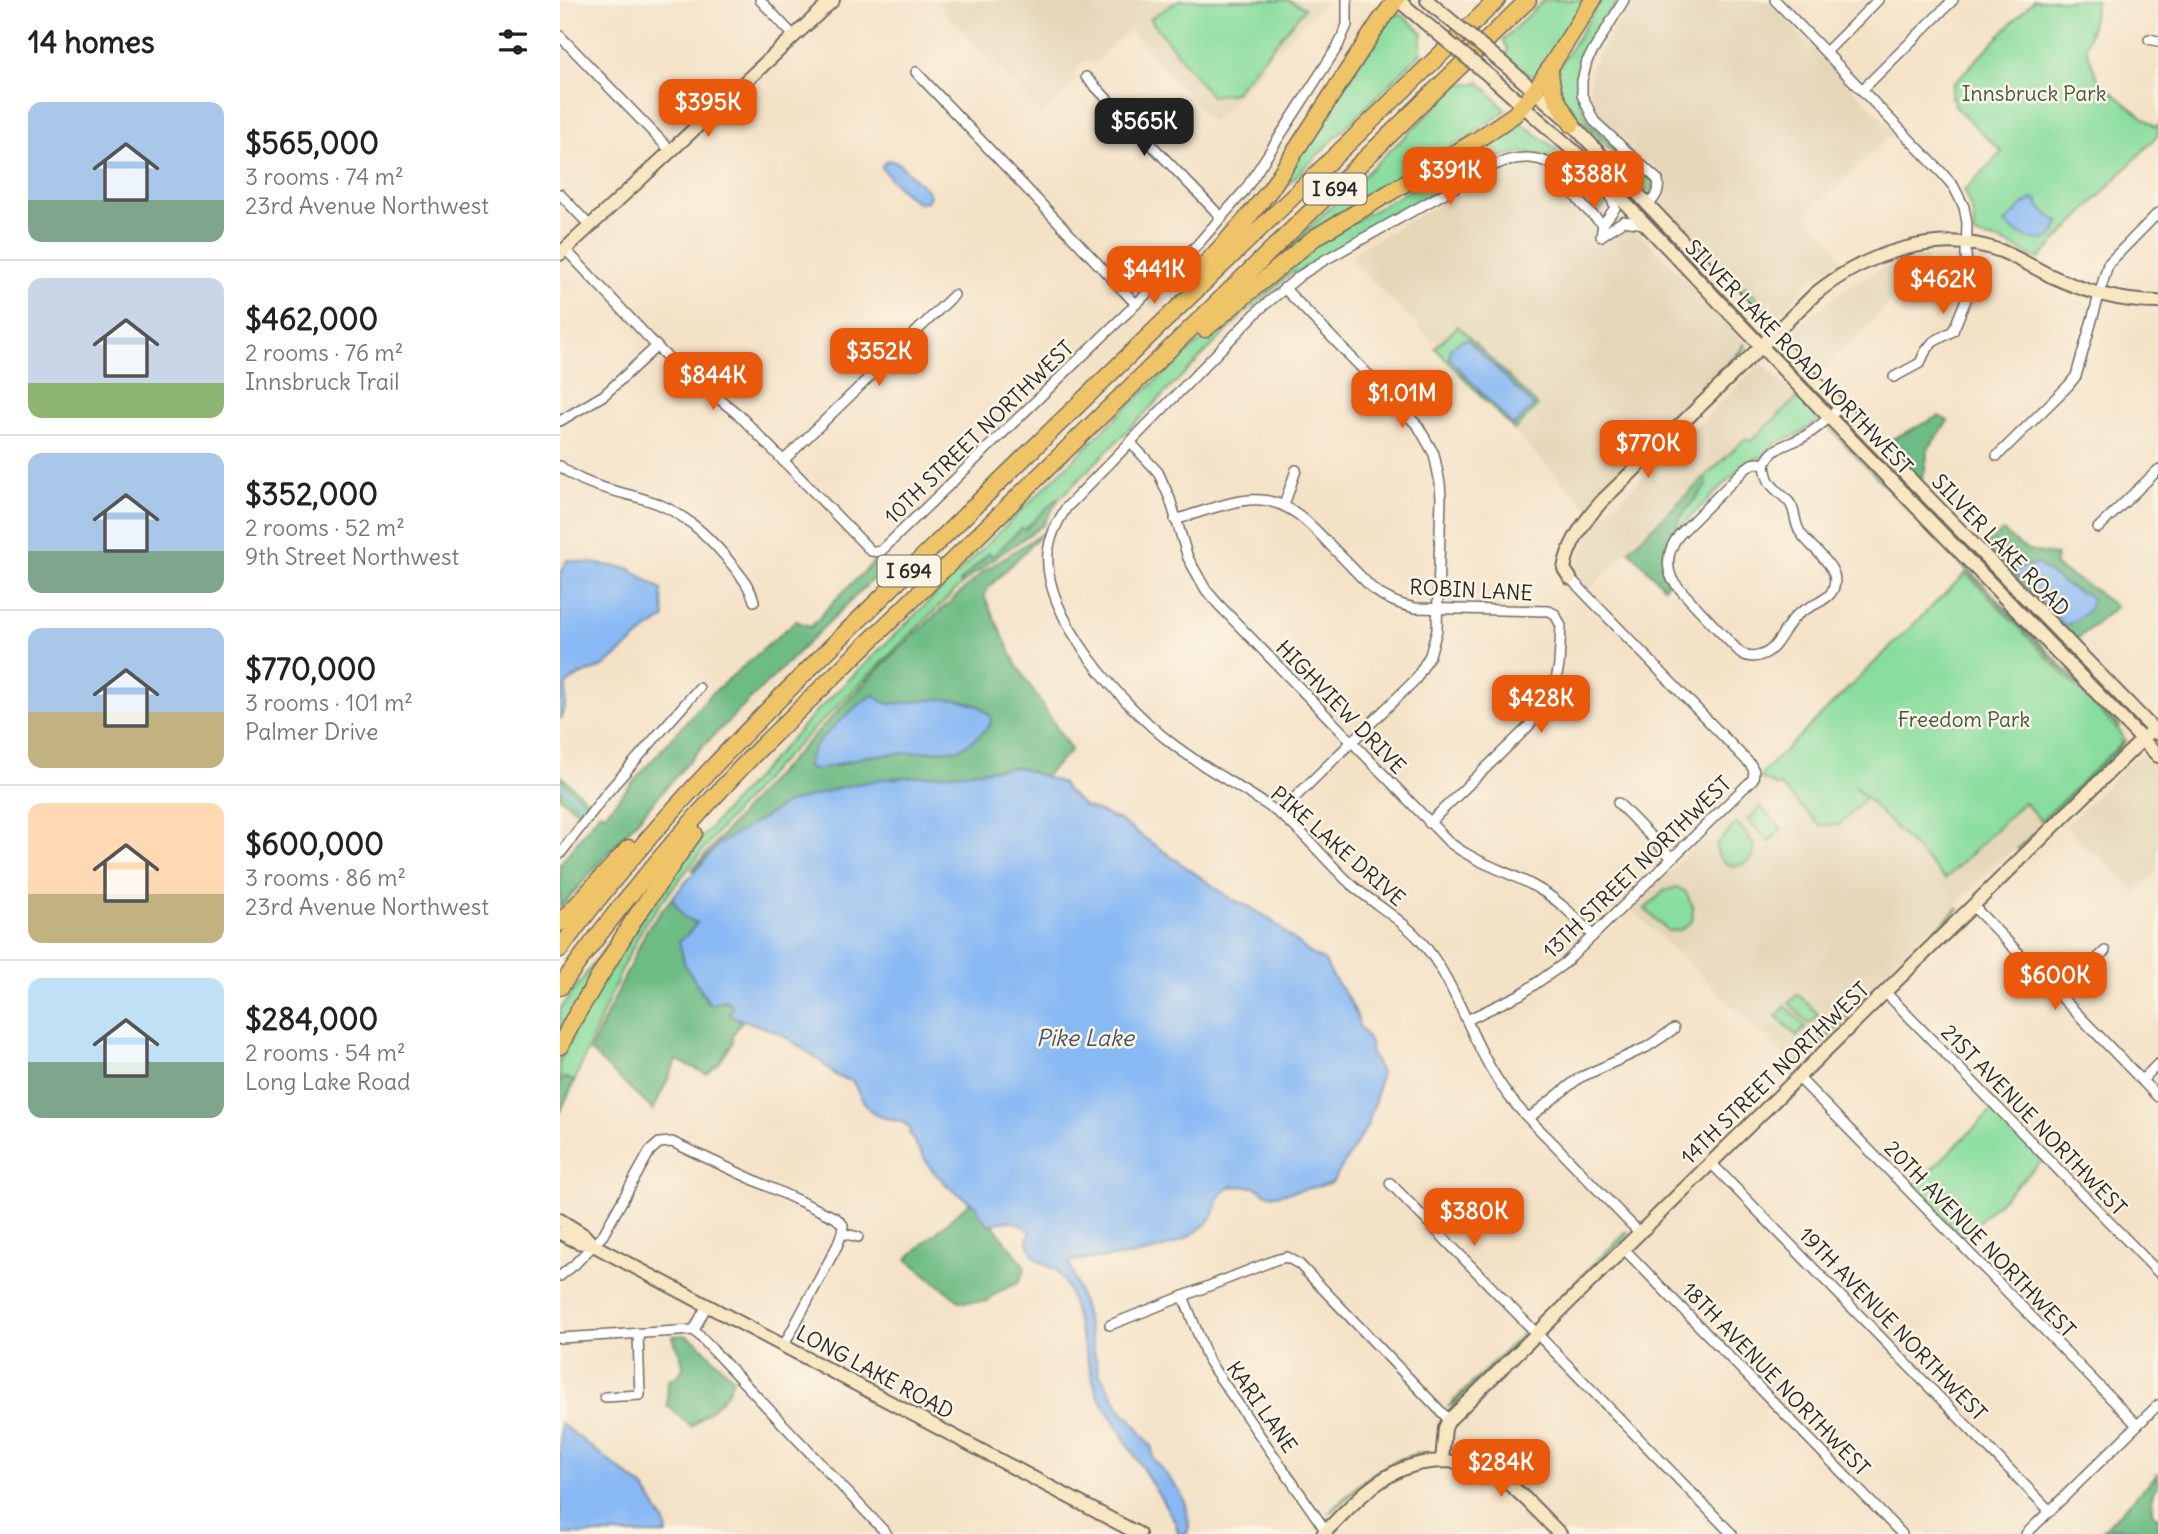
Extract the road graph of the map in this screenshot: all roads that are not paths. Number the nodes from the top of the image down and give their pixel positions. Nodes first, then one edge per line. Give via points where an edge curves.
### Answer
1 (760, 0) edge
2 (833, 0) edge
3 (1347, 0) edge
4 (1376, 0) edge
5 (1397, 0) edge
6 (1497, 0) edge
7 (1528, 0) edge
8 (1592, 0) edge
9 (1625, 0) edge
10 (1775, 0) edge
11 (1878, 0) edge
12 (1953, 0) edge
13 (1432, 4) edge
14 (1372, 34) junction
15 (560, 36) edge
16 (794, 36) junction
17 (1826, 52) junction
18 (1550, 67) junction
19 (916, 72) dead end
20 (1086, 77) dead end
21 (1862, 90) junction
22 (1535, 91) junction
23 (1523, 105) junction
24 (1572, 124) junction
25 (671, 151) junction
26 (1606, 183) junction
27 (560, 194) edge
28 (1648, 205) junction
29 (2158, 213) edge
30 (1222, 218) junction
31 (1645, 223) junction
32 (1604, 224) junction
33 (590, 226) junction
34 (1967, 244) junction
35 (563, 251) edge
36 (1284, 288) junction
37 (2099, 294) junction
38 (954, 295) dead end
39 (2158, 302) edge
40 (1135, 303) junction
41 (1150, 332) junction
42 (1771, 336) junction
43 (657, 346) junction
44 (1761, 346) junction
45 (1142, 377) junction
46 (1894, 377) dead end
47 (1840, 407) junction
48 (1829, 417) junction
49 (560, 421) edge
50 (1130, 442) junction
51 (1997, 456) dead end
52 (783, 461) junction
53 (1765, 464) junction
54 (560, 466) edge
55 (1296, 470) dead end
56 (2158, 470) edge
57 (1284, 505) junction
58 (1175, 520) junction
59 (2098, 528) dead end
60 (1570, 578) joint
61 (754, 601) dead end
62 (1438, 609) junction
63 (845, 664) junction
64 (699, 688) dead end
65 (2156, 729) edge
66 (2142, 740) junction
67 (1352, 743) junction
68 (2158, 756) edge
69 (1618, 803) dead end
70 (671, 812) junction
71 (1279, 813) junction
72 (1429, 824) junction
73 (560, 854) edge
74 (1672, 858) junction
75 (1973, 906) junction
76 (560, 923) edge
77 (1593, 936) junction
78 (560, 949) edge
79 (2105, 951) dead end
80 (560, 987) edge
81 (1885, 992) junction
82 (2059, 995) junction
83 (1467, 1020) junction
84 (1674, 1029) dead end
85 (560, 1046) edge
86 (2158, 1064) edge
87 (1798, 1077) junction
88 (2142, 1080) junction
89 (2158, 1097) edge
90 (1529, 1118) junction
91 (1711, 1163) junction
92 (1390, 1183) dead end
93 (560, 1220) edge
94 (560, 1233) edge
95 (842, 1233) junction
96 (1640, 1233) junction
97 (858, 1237) dead end
98 (593, 1245) junction
99 (1624, 1249) junction
100 (2158, 1272) edge
101 (560, 1276) edge
102 (1183, 1296) junction
103 (707, 1305) junction
104 (1110, 1325) dead end
105 (694, 1330) junction
106 (638, 1334) junction
107 (1536, 1334) junction
108 (560, 1338) edge
109 (784, 1345) junction
110 (606, 1396) dead end
111 (2158, 1405) edge
112 (1449, 1420) junction
113 (2137, 1425) junction
114 (1441, 1461) junction
115 (2050, 1511) junction
116 (1324, 1533) edge
117 (887, 1534) edge
118 (1139, 1534) edge
119 (1559, 1534) edge
120 (1732, 1534) edge
121 (1902, 1534) edge
122 (2026, 1534) edge

1 - 16 street
2 - 16 street
3 - 30 street, 10TH STREET NORTHWEST via 1347,25 1338,46
4 - 14 highway via 1379,6
5 - 14 highway
5 - 23 street, SILVER LAKE ROAD NORTHWEST, bridge
6 - 41 highway, I 694
7 - 45 highway, I 694
8 - 18 highway
9 - 28 street via 1587,61 1582,95 1594,121 1658,180 1656,197
10 - 17 street
11 - 17 street
12 - 21 street
13 - 22 street, SILVER LAKE ROAD, bridge
14 - 41 highway via 1270,190 1170,302
15 - 25 street
16 - 25 street
17 - 21 street
18 - 22 highway
18 - 24 highway via 1555,98
19 - 40 street
20 - 30 street
21 - 34 street via 1954,187 1964,207
22 - 23 highway
22 - 24 street, SILVER LAKE ROAD
23 - 26 street, SILVER LAKE ROAD NORTHWEST
23 - 45 highway via 1478,140 1314,238 1188,345
24 - 28 street, SILVER LAKE ROAD
25 - 33 street
26 - 31 street, SILVER LAKE ROAD NORTHWEST
26 - 32 street via 1615,208
27 - 33 street
28 - 42 street, SILVER LAKE ROAD
29 - 37 street via 2108,264
30 - 40 street, 10TH STREET NORTHWEST
31 - 32 street via 1623,221 1601,236
31 - 44 street, SILVER LAKE ROAD NORTHWEST
32 - 36 street, PIKE LAKE DRIVE via 1581,204 1561,172 1532,158 1514,159 1495,165 1323,261
33 - 35 street
34 - 37 street via 2001,251
34 - 42 street via 1912,247 1853,267 1815,294
34 - 46 street via 1970,290 1953,331 1933,342 1920,363
35 - 43 street
36 - 50 street, PIKE LAKE DRIVE
36 - 62 street via 1426,438 1440,483
37 - 39 street
37 - 51 street via 2076,376
38 - 52 street
40 - 52 street, 10TH STREET NORTHWEST via 884,549 875,553 868,548
41 - 70 highway, I 694
42 - 44 street
42 - 47 street, SILVER LAKE ROAD
43 - 49 street via 604,395
43 - 52 street via 739,415
44 - 48 street, SILVER LAKE ROAD NORTHWEST
44 - 60 street via 1591,514 1565,561
45 - 63 highway, I 694
47 - 48 street
47 - 65 street, SILVER LAKE ROAD
48 - 53 street via 1802,438 1776,448
48 - 66 street, SILVER LAKE ROAD NORTHWEST
50 - 58 street, HIGHVIEW DRIVE via 1158,472
50 - 71 street, PIKE LAKE DRIVE via 1066,508 1051,536 1049,580 1060,609 1108,682 1147,722 1194,759
53 - 53 street via 1745,469 1679,535 1668,561 1675,586 1739,652 1753,657 1767,653 1788,624 1823,600 1834,584 1830,565 1799,531 1789,502 1769,483
54 - 61 street via 584,482 668,508 696,526 750,587
55 - 57 street
56 - 59 street
57 - 58 street, ROBIN LANE via 1241,501
57 - 62 street, ROBIN LANE via 1305,518 1382,596 1404,606
58 - 67 street, HIGHVIEW DRIVE via 1188,558 1206,590
60 - 74 street, 13TH STREET NORTHWEST via 1751,765 1751,783
62 - 67 street via 1434,645 1425,667
62 - 72 street, ROBIN LANE via 1549,611 1560,626 1559,665 1545,705 1527,728
63 - 80 highway, I 694 via 685,828
63 - 85 highway via 691,836 620,941
64 - 73 street
65 - 66 street, 14TH STREET NORTHWEST
66 - 68 street, SILVER LAKE ROAD NORTHWEST
66 - 75 street, 14TH STREET NORTHWEST
67 - 71 street
67 - 72 street, HIGHVIEW DRIVE
69 - 74 street
70 - 76 highway via 630,846
70 - 78 highway, I 694
71 - 83 street, PIKE LAKE DRIVE via 1352,885 1417,937 1439,964
72 - 77 street, HIGHVIEW DRIVE via 1464,854 1542,890
74 - 77 street, 13TH STREET NORTHWEST
75 - 81 street, 14TH STREET NORTHWEST
75 - 82 street
77 - 83 street, 13TH STREET NORTHWEST via 1546,978
79 - 82 street
81 - 87 street, 14TH STREET NORTHWEST
81 - 100 street, 21ST AVENUE NORTHWEST
82 - 88 street
83 - 90 street, PIKE LAKE DRIVE via 1496,1078
84 - 90 street via 1647,1047 1579,1078
86 - 88 street
87 - 91 street, 14TH STREET NORTHWEST
87 - 113 street, 20TH AVENUE NORTHWEST
88 - 89 street
90 - 96 street, PIKE LAKE DRIVE
91 - 96 street, 14TH STREET NORTHWEST
91 - 115 street, 19TH AVENUE NORTHWEST
92 - 107 street
93 - 98 street, LONG LAKE ROAD
94 - 98 street, LONG LAKE ROAD
95 - 97 street
95 - 98 street via 843,1225 835,1218 664,1141 650,1151
95 - 109 street
96 - 99 street, 14TH STREET NORTHWEST
98 - 101 street
98 - 103 street, LONG LAKE ROAD
99 - 107 street, 14TH STREET NORTHWEST
99 - 121 street, 18TH AVENUE NORTHWEST
102 - 104 street
102 - 112 street via 1287,1257 1299,1264
102 - 116 street, KARI LANE via 1209,1362
103 - 105 street
103 - 109 street, LONG LAKE ROAD
105 - 106 street
105 - 117 street
106 - 108 street
106 - 110 street via 640,1395
107 - 112 street, 14TH STREET NORTHWEST
107 - 120 street
109 - 118 street, LONG LAKE ROAD
111 - 113 street
112 - 114 street
113 - 115 street
114 - 116 street via 1388,1476
114 - 119 street via 1472,1466 1503,1479
115 - 122 street

